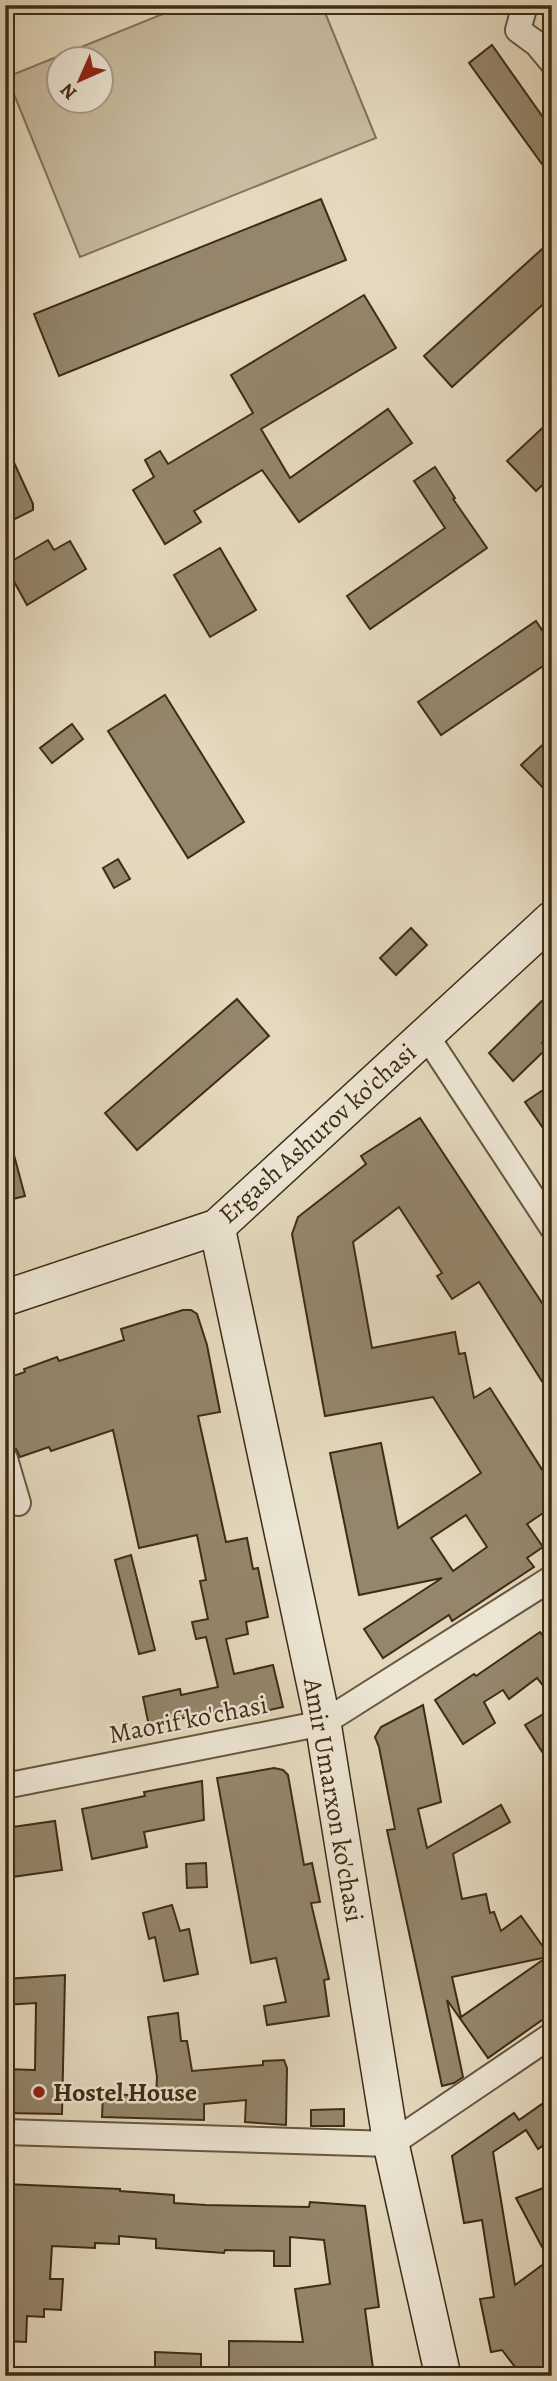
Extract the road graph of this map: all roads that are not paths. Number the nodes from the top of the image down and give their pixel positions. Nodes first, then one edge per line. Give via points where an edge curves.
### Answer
1 (525, 5) edge
2 (552, 62) edge
3 (552, 919) edge
4 (426, 1035) junction
5 (217, 1227) junction
6 (552, 1227) edge
7 (5, 1298) edge
8 (5, 1459) edge
9 (18, 1503) dead end
10 (552, 1578) edge
11 (323, 1723) junction
12 (5, 1786) edge
13 (552, 2035) edge
14 (5, 2132) edge
15 (391, 2144) junction
16 (443, 2376) edge

1 - 2 street via 518,30
3 - 4 street, Ergash Ashurov ko'chasi
4 - 5 street, Ergash Ashurov ko'chasi
4 - 6 street
5 - 7 street, Ergash Ashurov ko'chasi
5 - 11 street, Amir Umarxon ko'chasi
8 - 9 street
10 - 11 street, Maorif ko'chasi
11 - 12 street, Maorif ko'chasi
11 - 15 street, Amir Umarxon ko'chasi
13 - 15 street
14 - 15 street
15 - 16 street, Amir Umarxon ko'chasi

